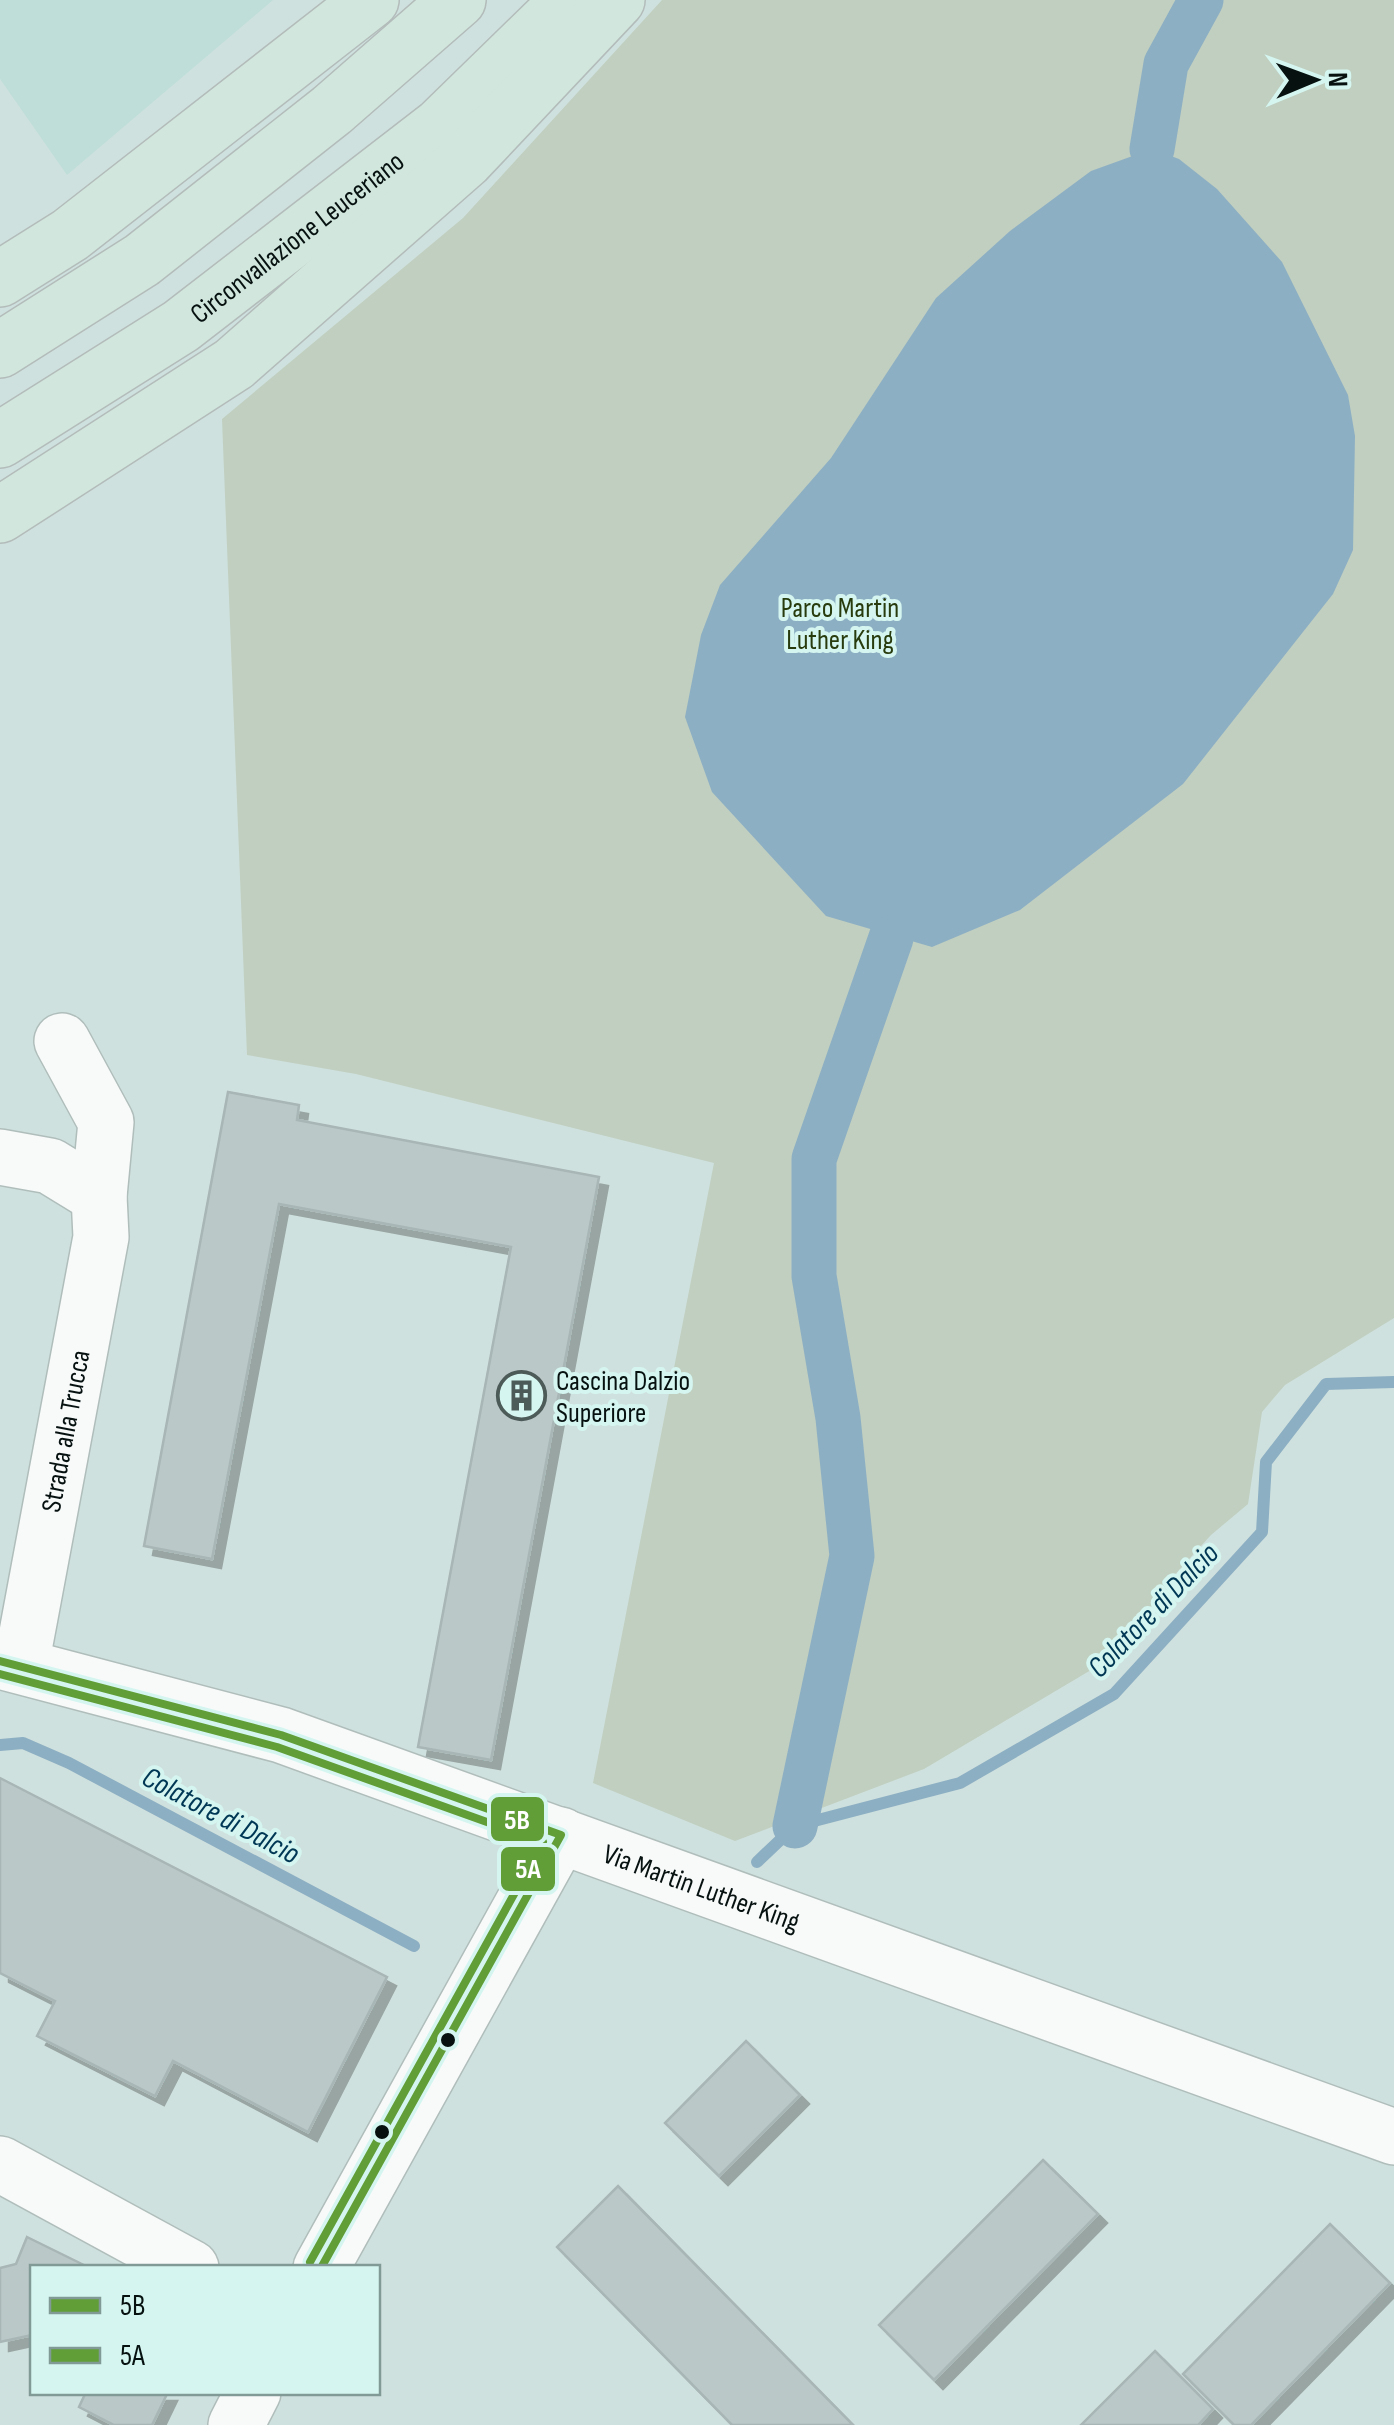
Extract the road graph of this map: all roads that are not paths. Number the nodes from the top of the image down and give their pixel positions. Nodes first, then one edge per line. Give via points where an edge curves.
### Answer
1 (371, 0) edge
2 (458, 0) edge
3 (570, 0) edge
4 (617, 0) edge
5 (0, 279) edge
6 (0, 350) edge
7 (0, 440) edge
8 (0, 516) edge
9 (62, 1041) dead end
10 (0, 1157) edge
11 (99, 1196) junction
12 (11, 1663) edge
13 (561, 1835) junction
14 (1394, 2137) edge
15 (0, 2164) edge
16 (185, 2265) edge
17 (322, 2265) edge
18 (251, 2395) edge
19 (236, 2425) edge

1 - 5 highway via 86,223
2 - 6 highway via 142,260
3 - 7 highway, Circonvallazione Leuceriano via 440,126 182,326
4 - 8 highway via 466,160 234,364
9 - 11 street, Strada alla Trucca via 106,1122
10 - 11 street via 50,1166
11 - 12 street, Strada alla Trucca via 101,1237
12 - 13 street, Via Martin Luther King via 281,1735
13 - 14 street, Via Martin Luther King
13 - 17 street
15 - 16 street
18 - 19 street

